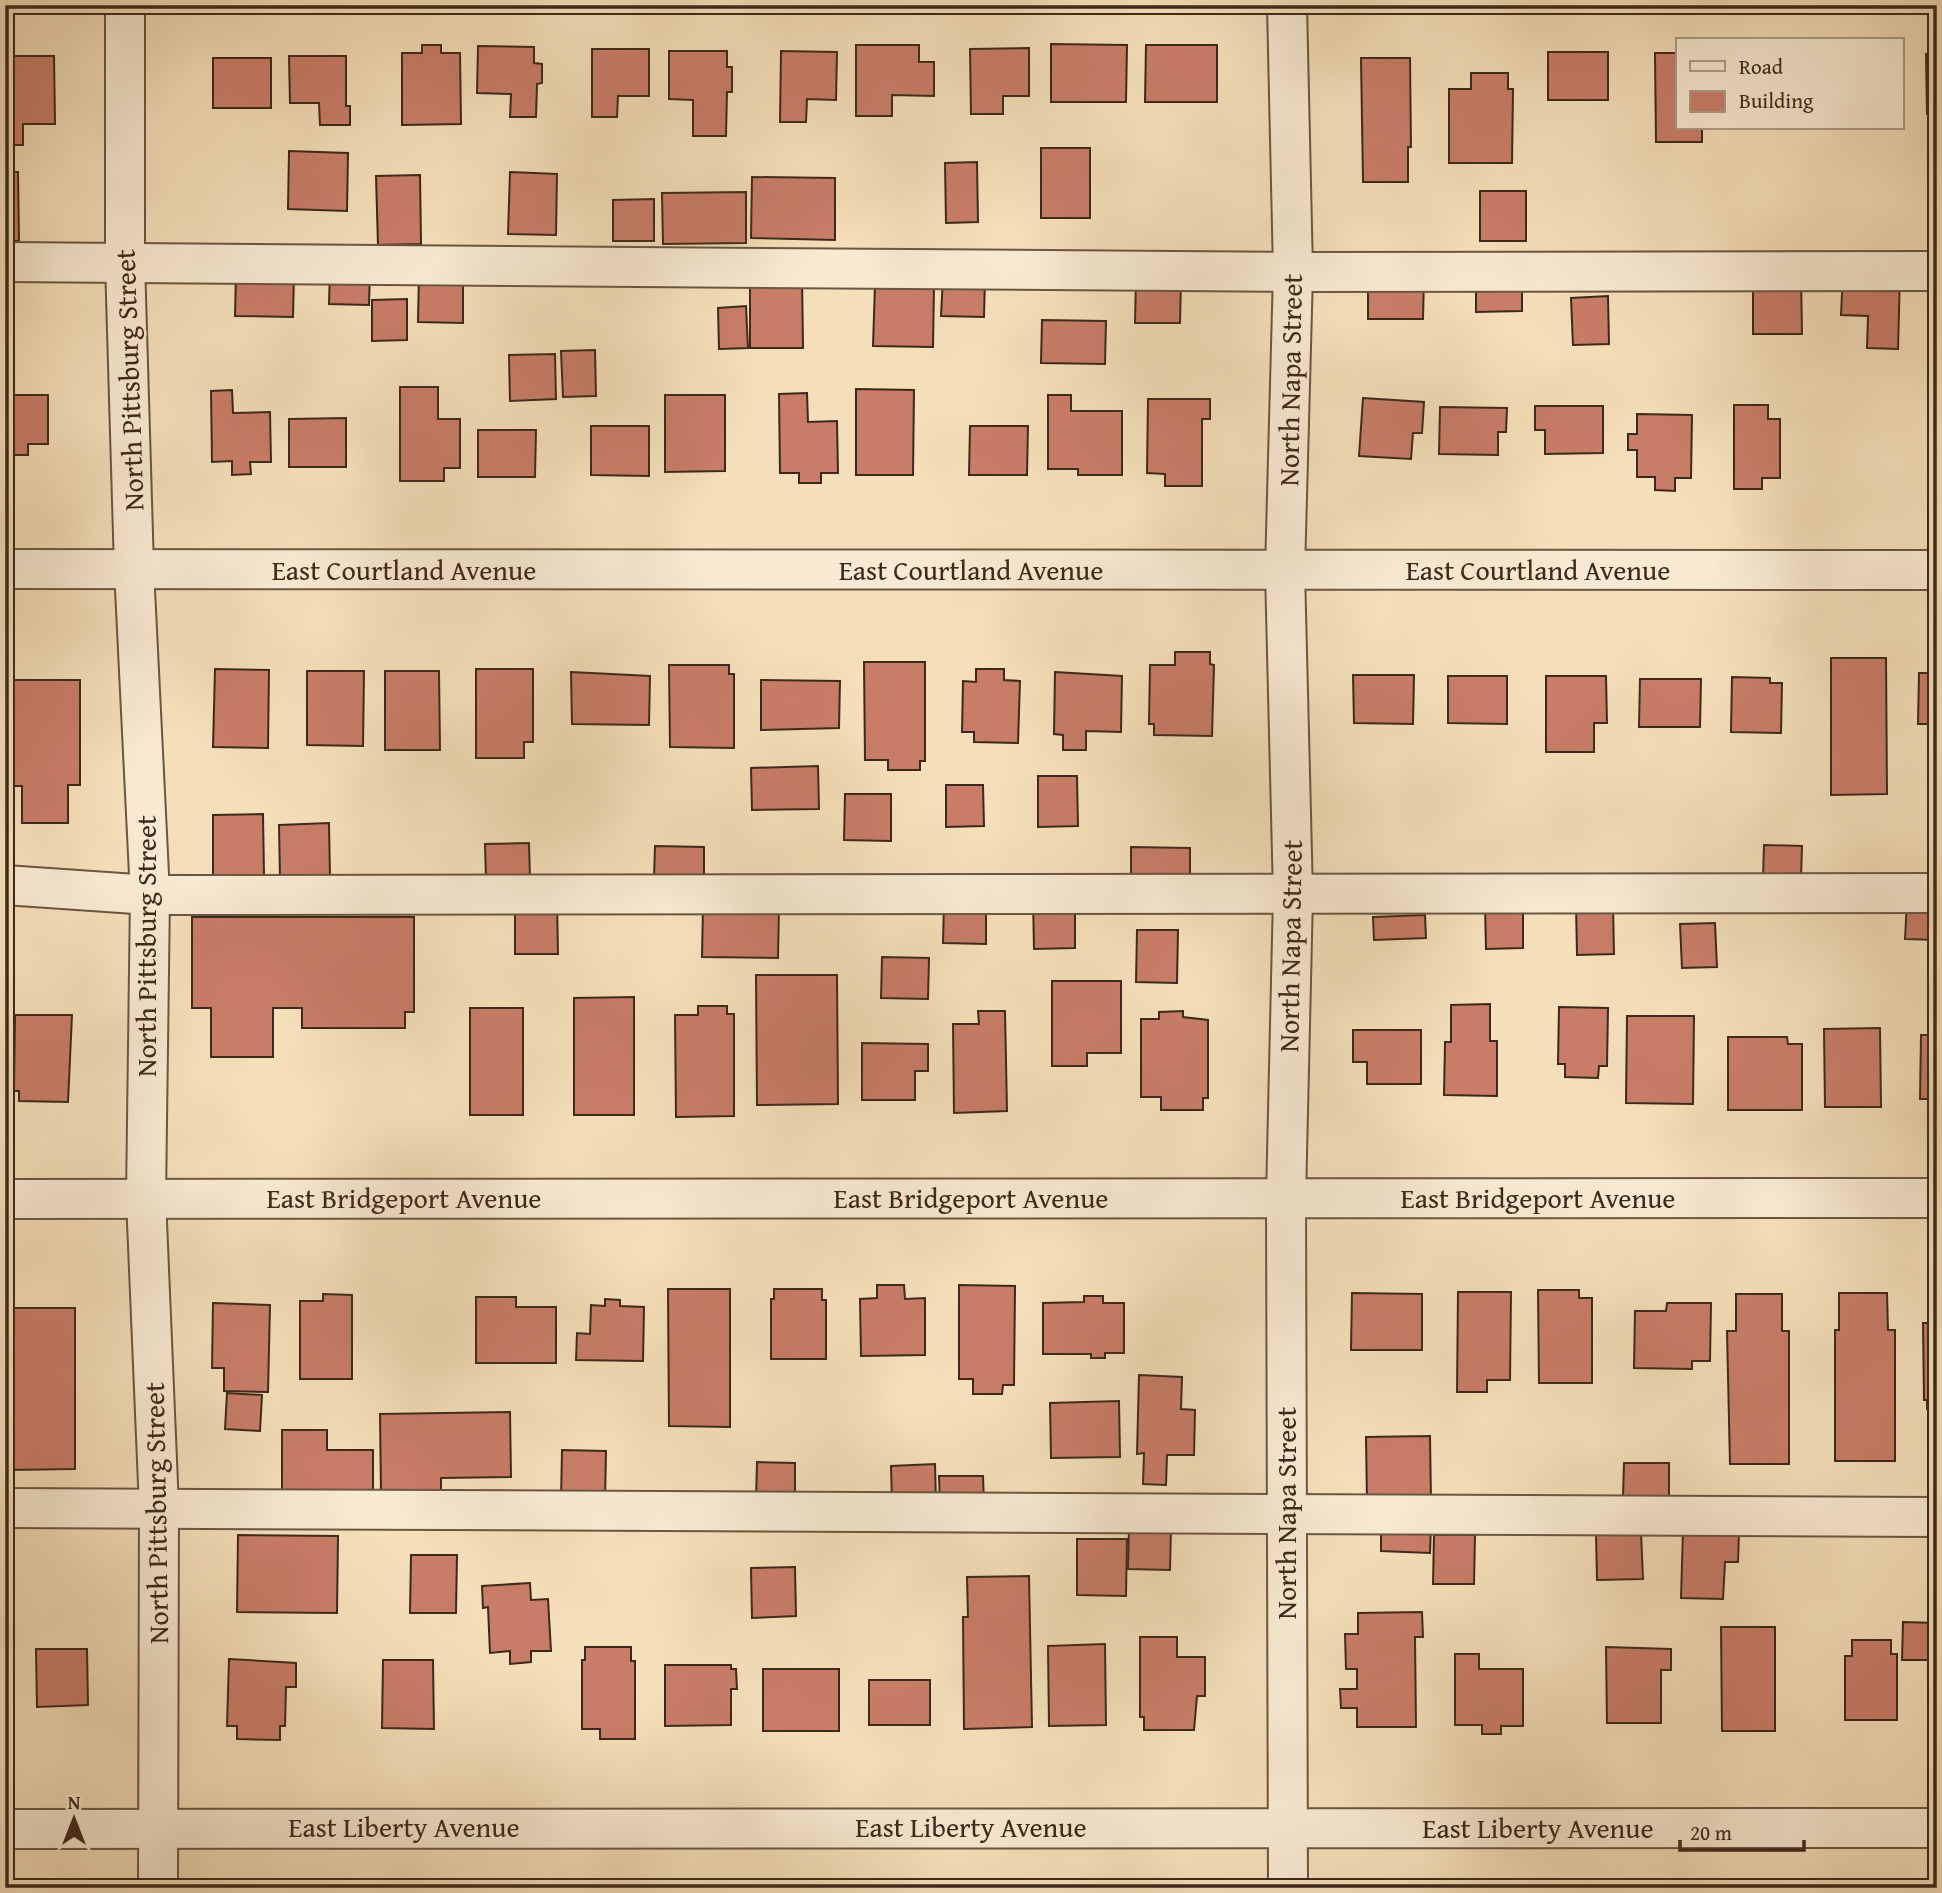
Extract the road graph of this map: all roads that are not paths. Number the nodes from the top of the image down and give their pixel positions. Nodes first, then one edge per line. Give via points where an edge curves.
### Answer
1 (125, 5) edge
2 (1287, 5) edge
3 (5, 262) edge
4 (125, 262) junction
5 (1937, 271) edge
6 (1293, 272) junction
7 (5, 569) edge
8 (134, 569) junction
9 (1937, 570) edge
10 (1285, 571) junction
11 (5, 885) edge
12 (1937, 893) edge
13 (150, 895) junction
14 (1293, 895) junction
15 (146, 1198) junction
16 (1286, 1198) junction
17 (1937, 1198) edge
18 (5, 1199) edge
19 (5, 1508) edge
20 (159, 1508) junction
21 (1285, 1515) junction
22 (1937, 1517) edge
23 (157, 1827) junction
24 (1287, 1828) junction
25 (1937, 1828) edge
26 (5, 1829) edge
27 (158, 1888) edge
28 (1288, 1888) edge

1 - 4 street, North Pittsburg Street
2 - 6 street, North Napa Street
3 - 4 street
4 - 6 street
4 - 8 street, North Pittsburg Street
5 - 6 street
6 - 10 street, North Napa Street
7 - 8 street, East Courtland Avenue
8 - 10 street, East Courtland Avenue
8 - 13 street, North Pittsburg Street
9 - 10 street, East Courtland Avenue
10 - 14 street, North Napa Street
11 - 13 street
12 - 14 street
13 - 14 street
13 - 15 street, North Pittsburg Street
14 - 16 street, North Napa Street
15 - 16 street, East Bridgeport Avenue
15 - 18 street, East Bridgeport Avenue
15 - 20 street, North Pittsburg Street
16 - 17 street, East Bridgeport Avenue
16 - 21 street, North Napa Street
19 - 20 street
20 - 21 street
20 - 23 street, North Pittsburg Street
21 - 22 street
21 - 24 street, North Napa Street
23 - 24 street, East Liberty Avenue
23 - 26 street, East Liberty Avenue
23 - 27 street, North Pittsburg Street
24 - 25 street, East Liberty Avenue
24 - 28 street, North Napa Street

